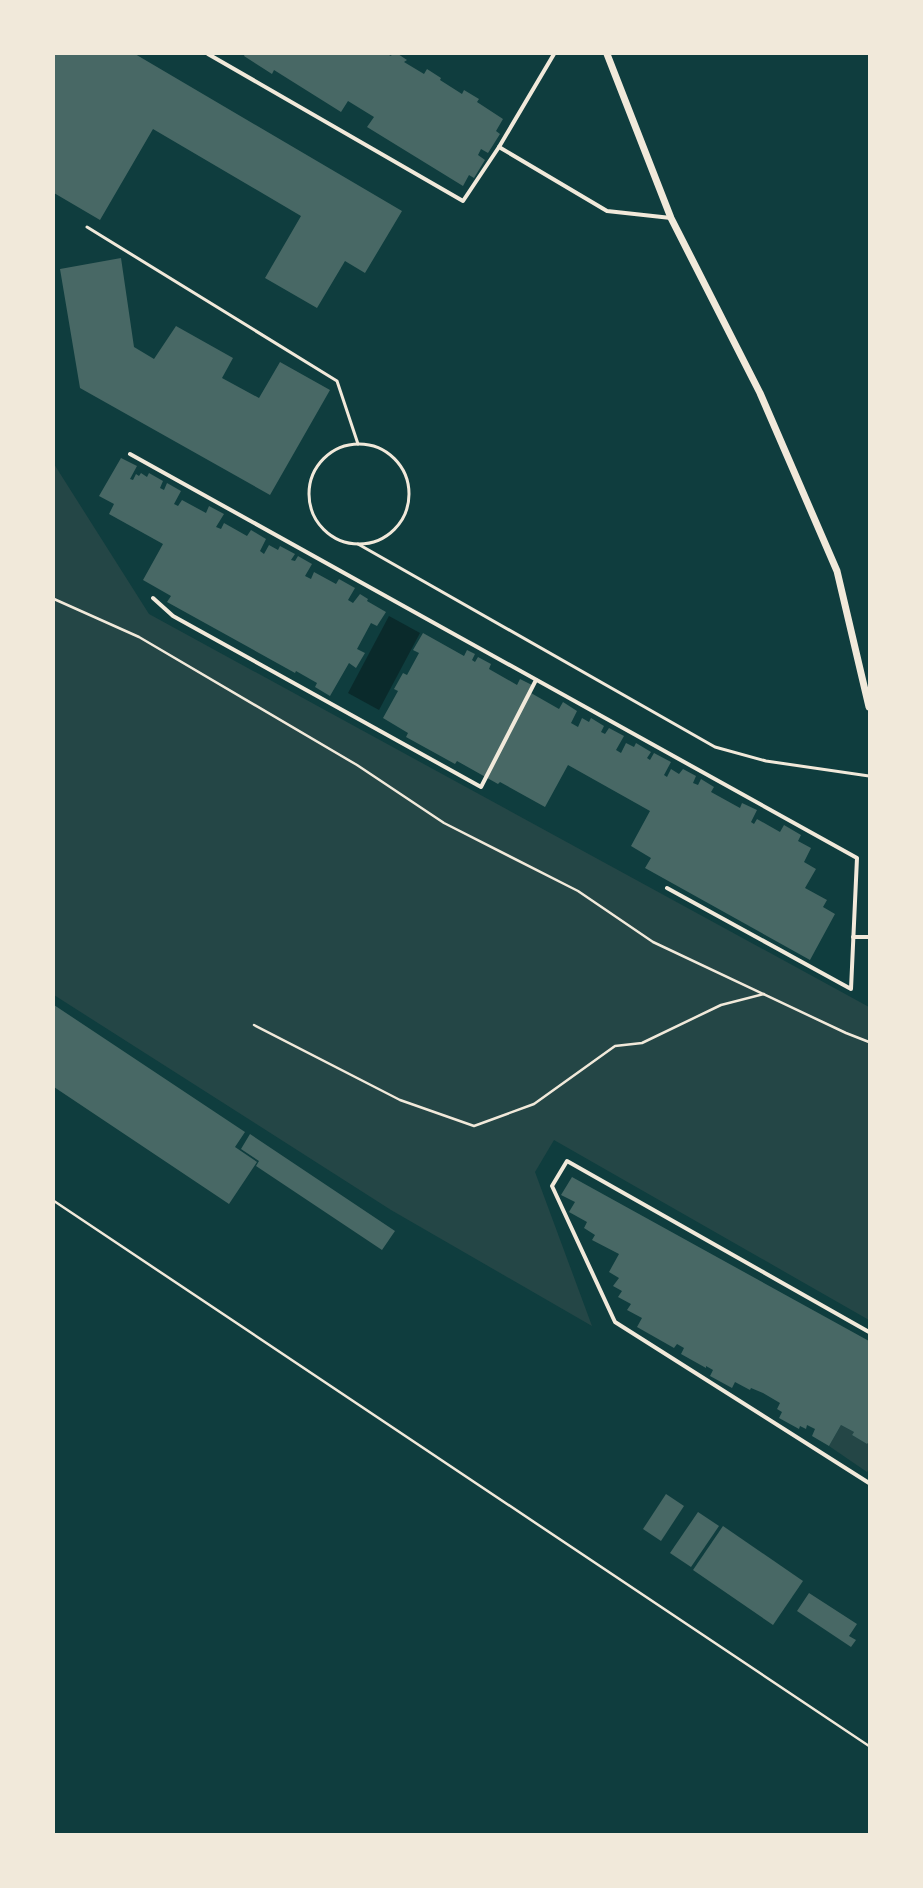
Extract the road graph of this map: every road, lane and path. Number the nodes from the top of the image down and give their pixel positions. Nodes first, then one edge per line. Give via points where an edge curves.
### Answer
1 (208, 54) edge
2 (554, 54) edge
3 (607, 54) edge
4 (499, 147) junction
5 (671, 218) junction
6 (87, 227) dead end
7 (358, 444) junction
8 (130, 454) dead end
9 (358, 544) junction
10 (153, 598) dead end
11 (54, 599) edge
12 (536, 680) junction
13 (869, 707) edge
14 (869, 776) edge
15 (667, 888) dead end
16 (853, 937) junction
17 (869, 937) edge
18 (764, 994) junction
19 (254, 1025) dead end
20 (869, 1042) edge
21 (54, 1201) edge
22 (869, 1332) edge
23 (869, 1483) edge
24 (869, 1746) edge

1 - 4 street via 463,200
2 - 4 street
3 - 5 street
4 - 5 street via 607,211
5 - 13 street via 760,393 837,571
6 - 7 lane via 337,381
7 - 9 lane via 344,446 332,452 314,473 310,487 310,502 314,516 323,529 334,538
7 - 9 lane via 384,451 394,459 405,476 409,497 406,511 390,534 377,541
8 - 12 street
9 - 14 lane via 715,747 766,761
10 - 12 street via 173,616 481,788
11 - 18 path via 139,637 357,765 444,823 578,891 653,942
12 - 16 street via 857,858
15 - 16 street via 851,989
16 - 17 street
18 - 19 path via 721,1005 642,1043 614,1046 534,1104 474,1126 400,1100
18 - 20 path
21 - 24 path
22 - 23 street via 567,1161 552,1186 615,1322

